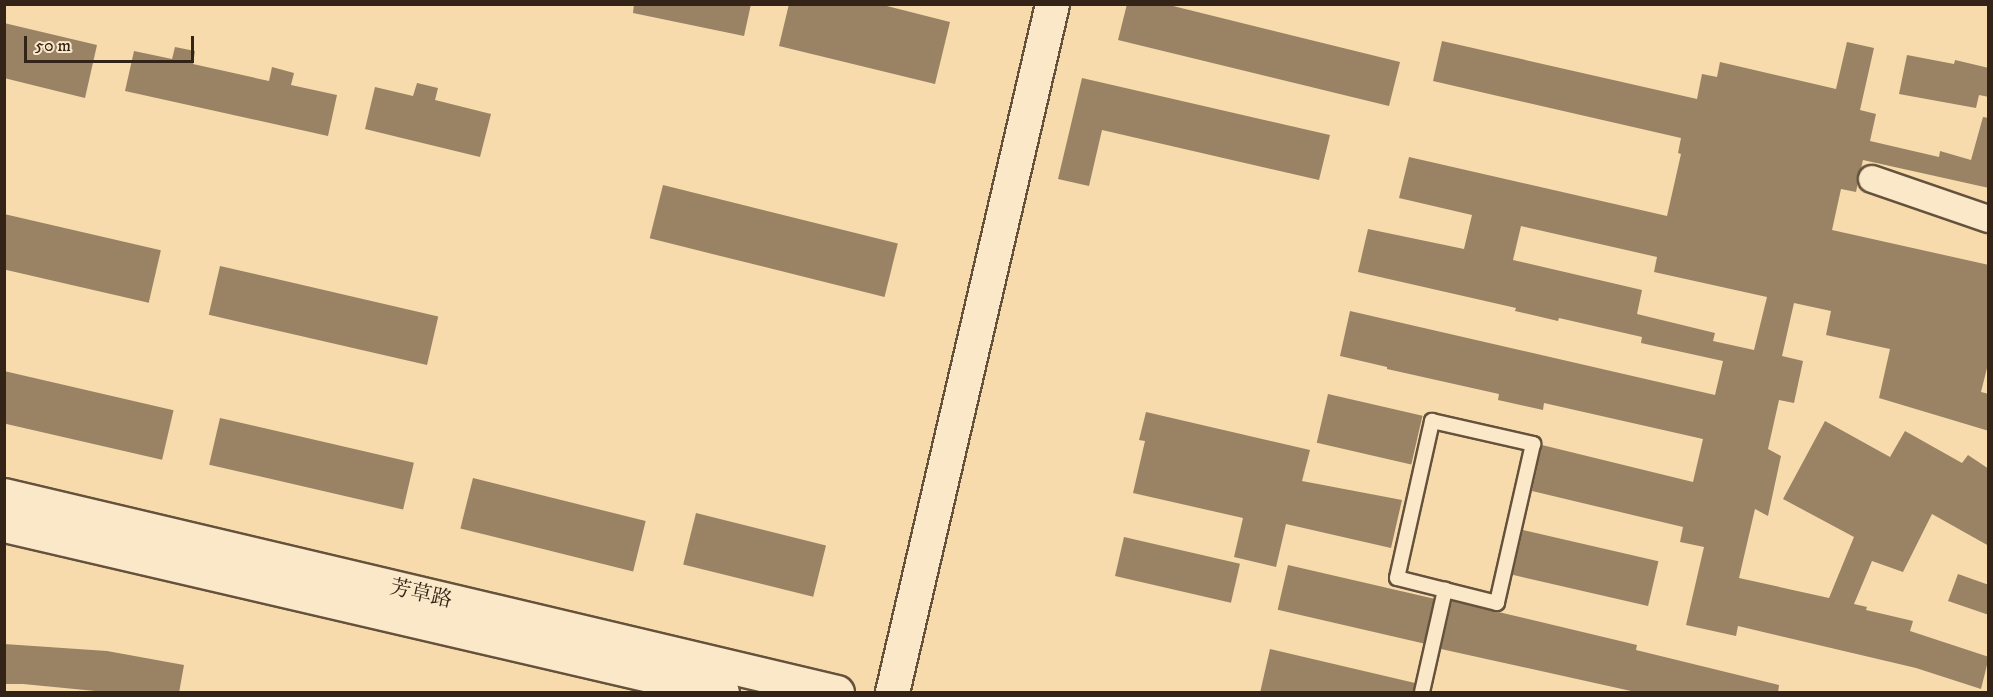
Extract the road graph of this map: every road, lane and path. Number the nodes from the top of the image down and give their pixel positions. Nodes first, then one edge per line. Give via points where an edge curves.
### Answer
1 (1052, 4) edge
2 (1872, 179) dead end
3 (1989, 219) edge
4 (4, 495) edge
5 (4, 525) edge
6 (1445, 590) junction
7 (722, 693) edge
8 (837, 693) edge
9 (892, 693) edge
10 (1422, 693) edge

1 - 9 street
2 - 3 street
4 - 8 street, 芳草路
5 - 7 street, 芳草路
6 - 6 lane via 1397,578 1432,420 1533,444 1497,603
6 - 10 lane

